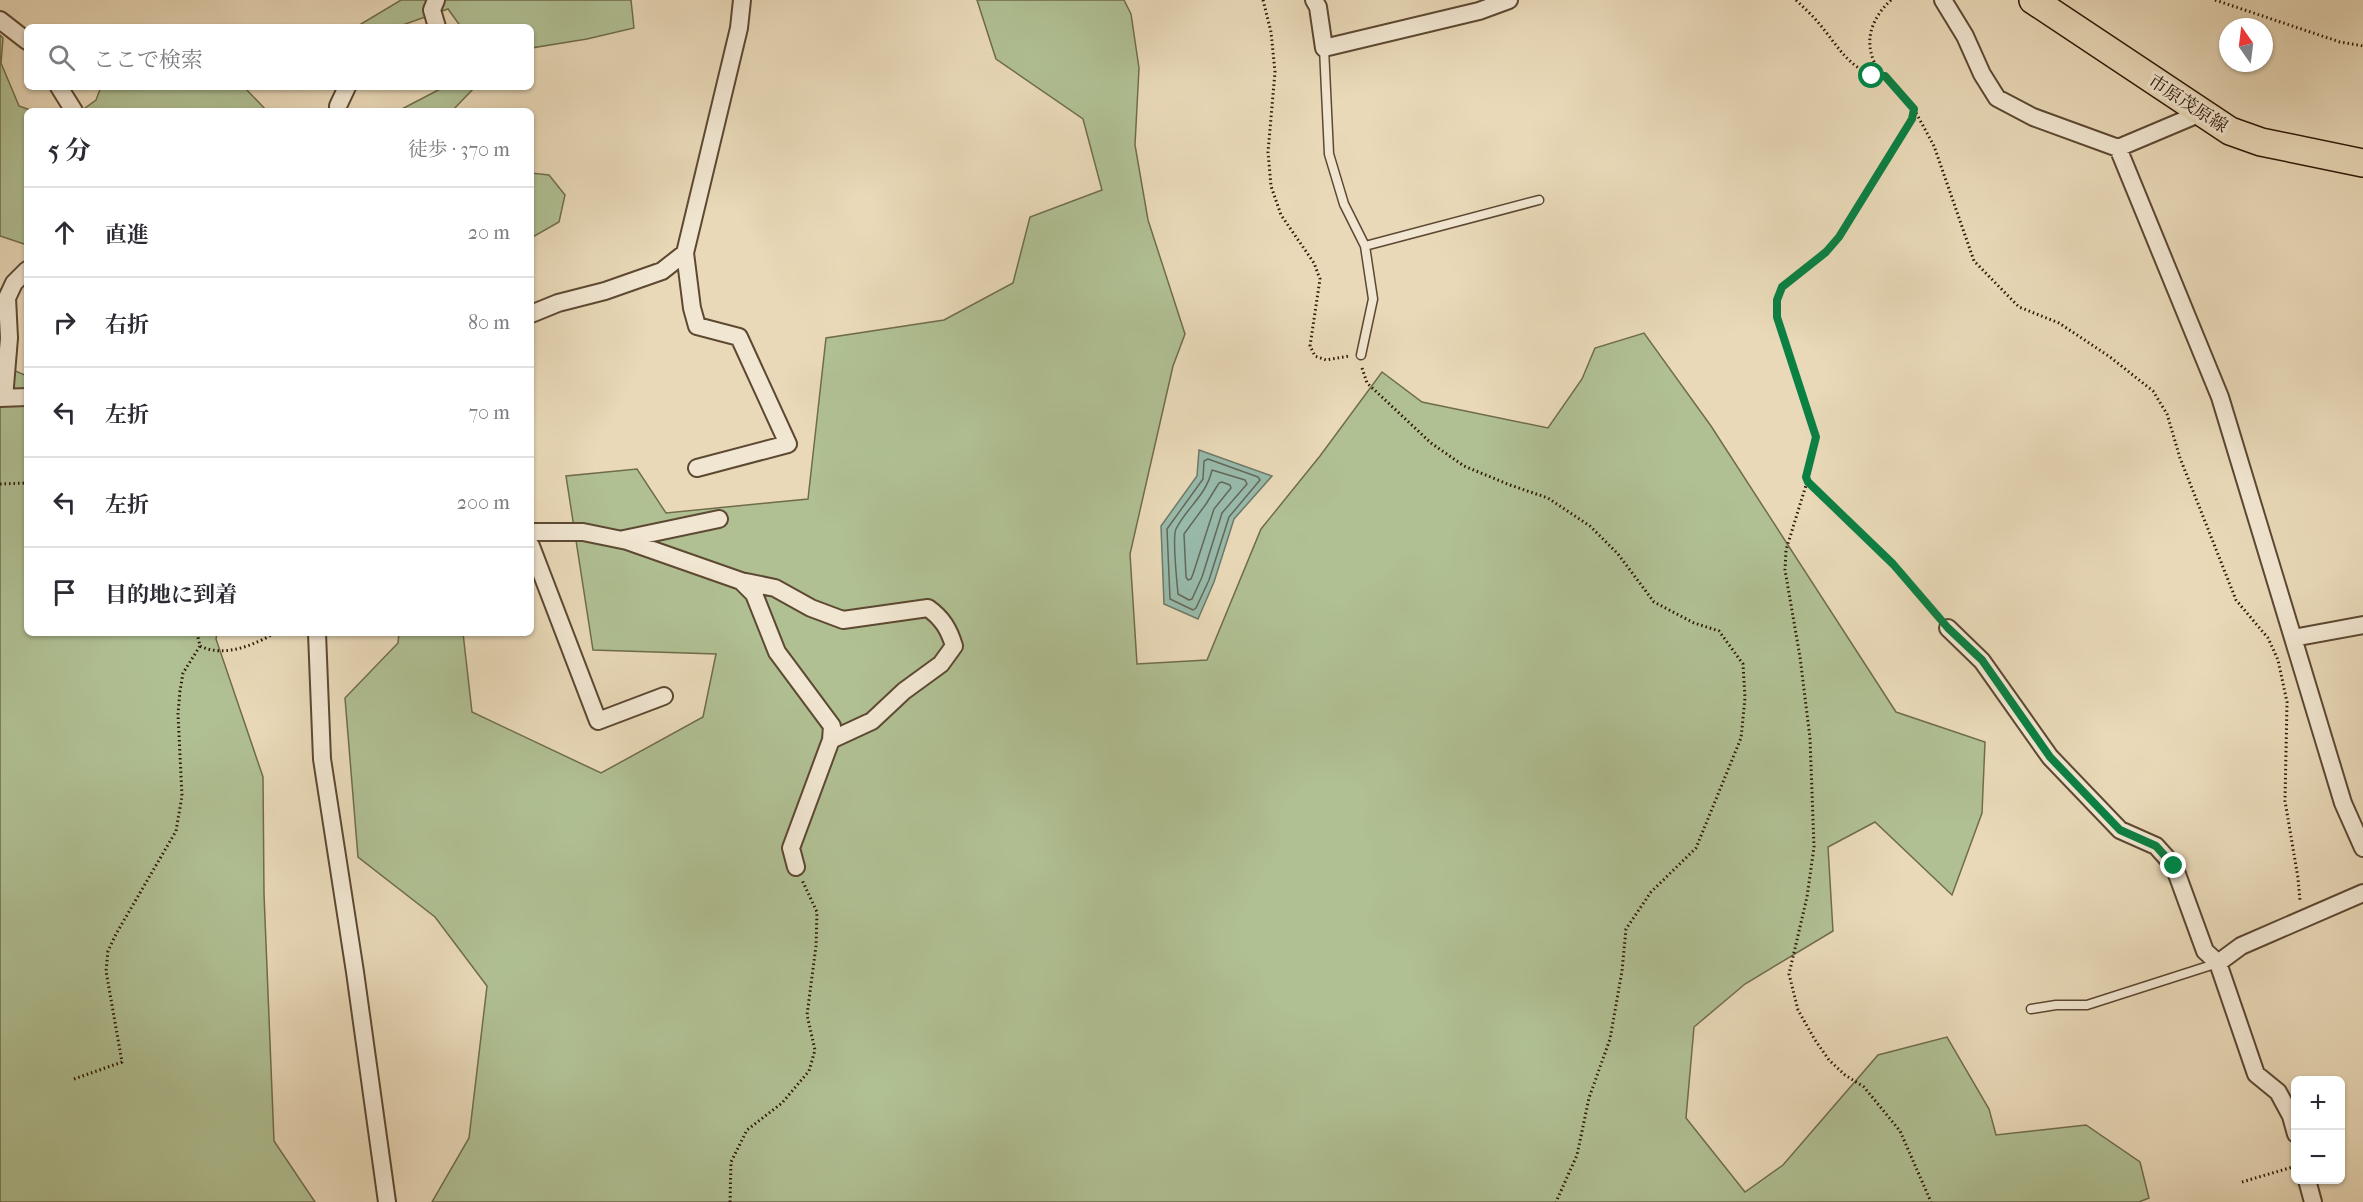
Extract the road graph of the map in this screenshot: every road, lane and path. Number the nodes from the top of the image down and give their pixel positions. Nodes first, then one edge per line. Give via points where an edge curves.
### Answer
1 (436, 0) edge
2 (742, 0) edge
3 (1263, 0) edge
4 (1314, 0) edge
5 (1509, 0) edge
6 (1796, 0) edge
7 (1891, 0) edge
8 (1943, 0) edge
9 (2033, 0) edge
10 (2215, 0) edge
11 (0, 20) edge
12 (436, 24) edge
13 (24, 39) edge
14 (2363, 46) edge
15 (1324, 48) junction
16 (1885, 76) junction
17 (61, 90) edge
18 (346, 90) edge
19 (72, 108) edge
20 (338, 108) edge
21 (1914, 109) junction
22 (2200, 113) junction
23 (2118, 148) junction
24 (2363, 163) edge
25 (1539, 200) dead end
26 (1365, 246) junction
27 (685, 253) junction
28 (24, 273) edge
29 (534, 313) edge
30 (1361, 355) junction
31 (24, 397) edge
32 (2, 398) edge
33 (697, 468) dead end
34 (1808, 482) junction
35 (24, 483) edge
36 (0, 484) edge
37 (719, 519) dead end
38 (534, 532) edge
39 (620, 540) junction
40 (534, 554) edge
41 (741, 581) junction
42 (2363, 625) edge
43 (1948, 628) joint
44 (198, 636) edge
45 (267, 636) edge
46 (317, 636) edge
47 (2294, 638) junction
48 (200, 646) junction
49 (664, 696) dead end
50 (831, 740) junction
51 (2363, 848) edge
52 (796, 867) joint
53 (2363, 893) edge
54 (2301, 921) junction
55 (2218, 963) junction
56 (2031, 1009) dead end
57 (74, 1078) dead end
58 (2294, 1130) edge
59 (2291, 1167) edge
60 (2242, 1182) dead end
61 (2308, 1184) edge
62 (387, 1202) edge
63 (730, 1202) edge
64 (1556, 1202) edge
65 (1931, 1202) edge
66 (2313, 1202) edge

1 - 12 street via 432,10
2 - 27 street via 739,28
3 - 30 path via 1275,72 1268,152 1271,186 1281,215 1314,263 1320,279 1310,346 1315,356 1326,360
4 - 15 street
5 - 15 street via 1479,11
6 - 16 path via 1851,63 1872,76
7 - 16 path via 1870,33 1872,53
8 - 23 street via 1997,98 2033,117
9 - 22 main road, 市原茂原線
10 - 14 path via 2340,42
11 - 13 street
15 - 26 lane via 1329,154 1344,204
16 - 21 path
17 - 19 street
18 - 20 street
21 - 34 path via 1912,119 1839,237 1782,287 1777,300 1777,317 1816,437
21 - 54 path via 1934,146 1974,261 2019,307 2059,323 2153,391 2167,414 2180,458 2236,600 2268,638 2278,660 2287,702 2285,801
22 - 23 street
22 - 24 main road, 市原茂原線 via 2230,131 2261,142
23 - 47 street via 2220,397
25 - 26 lane
26 - 30 lane via 1373,299
27 - 29 street via 662,271
27 - 33 street via 697,326 739,337 788,444
28 - 32 street via 7,298 9,338
30 - 64 path via 1367,383 1431,443 1464,466 1548,498 1590,526 1618,554 1654,602 1719,631 1743,664 1741,738 1696,848 1651,892 1626,929 1610,1039 1589,1098 1577,1155
31 - 32 street
34 - 43 path via 1893,564
34 - 65 path via 1785,550 1809,738 1814,848 1789,974 1798,1010 1815,1040 1829,1060 1864,1087 1900,1131
35 - 36 path
37 - 39 street
38 - 39 street via 583,532
39 - 41 street
40 - 49 street via 598,721
41 - 50 street via 754,594 777,652 832,726
41 - 50 street via 775,588 843,620 928,608 950,632 954,646 941,664 904,691 872,722
42 - 47 street
43 - 55 street via 1982,660 2057,765 2120,830 2156,846 2174,866 2205,951
44 - 48 path
45 - 48 path via 232,650 210,651
46 - 62 street via 322,759
47 - 51 street via 2343,802
48 - 57 path via 183,672 180,691 182,796 176,831 108,951 106,972 122,1062
50 - 52 street via 791,848
52 - 63 path via 817,912 807,1015 814,1050 809,1071 782,1103 747,1130 731,1162
53 - 54 street
54 - 55 street via 2241,946
55 - 56 lane via 2087,1005
55 - 58 street via 2256,1074 2278,1092
59 - 60 path
61 - 66 street

